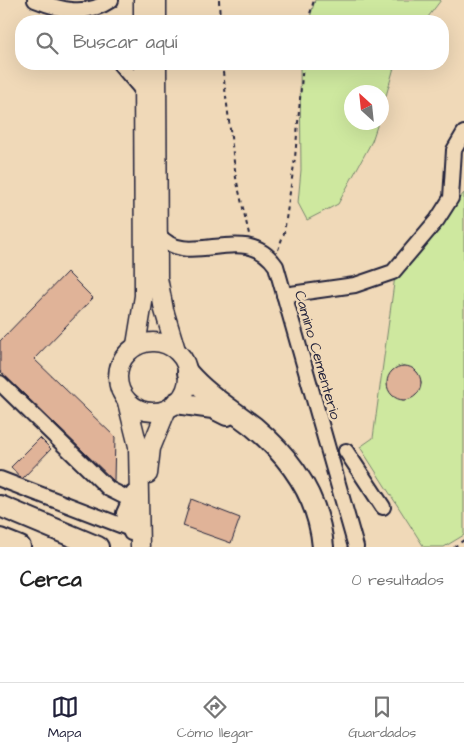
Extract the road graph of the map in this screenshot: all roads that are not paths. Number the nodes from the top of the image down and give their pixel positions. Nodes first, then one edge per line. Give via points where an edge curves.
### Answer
1 (34, 0) edge
2 (111, 0) edge
3 (143, 0) edge
4 (157, 0) edge
5 (59, 15) edge
6 (143, 15) edge
7 (157, 15) edge
8 (125, 70) edge
9 (143, 70) edge
10 (157, 70) edge
11 (143, 91) junction
12 (464, 133) edge
13 (158, 234) junction
14 (186, 249) junction
15 (158, 269) junction
16 (284, 295) junction
17 (136, 345) junction
18 (176, 350) junction
19 (188, 373) junction
20 (0, 383) edge
21 (127, 402) junction
22 (171, 407) junction
23 (253, 427) junction
24 (346, 451) dead end
25 (0, 479) edge
26 (140, 485) junction
27 (129, 499) junction
28 (0, 506) edge
29 (382, 507) dead end
30 (124, 513) junction
31 (110, 520) junction
32 (128, 528) junction
33 (0, 539) edge
34 (143, 545) edge
35 (20, 547) edge
36 (98, 547) edge
37 (323, 547) edge
38 (356, 547) edge

1 - 2 street via 68,11 82,11
1 - 5 street
3 - 6 main road
4 - 7 main road
8 - 11 street
9 - 11 main road
10 - 13 main road
11 - 17 main road via 144,296
12 - 16 street via 454,150 451,198 437,220 393,272 355,285
13 - 14 street via 166,244
13 - 15 main road
14 - 15 street via 168,257
14 - 16 street, Camino Cementerio via 243,244 260,250 272,261
15 - 18 main road via 164,310
16 - 38 street, Camino Cementerio
17 - 18 main road via 157,341
17 - 21 main road via 121,361 117,371 119,388
18 - 19 main road
19 - 22 main road via 188,384
19 - 23 highway via 209,395
20 - 27 street via 110,489
21 - 22 main road via 146,412
21 - 26 main road via 138,446
22 - 23 highway via 213,408
22 - 34 main road via 151,448
23 - 37 highway via 282,453 299,477 315,507
24 - 29 street
25 - 31 street
26 - 27 street
26 - 34 main road
27 - 30 street
28 - 36 highway
30 - 31 street
30 - 32 street
31 - 32 street
32 - 34 street
33 - 35 highway

